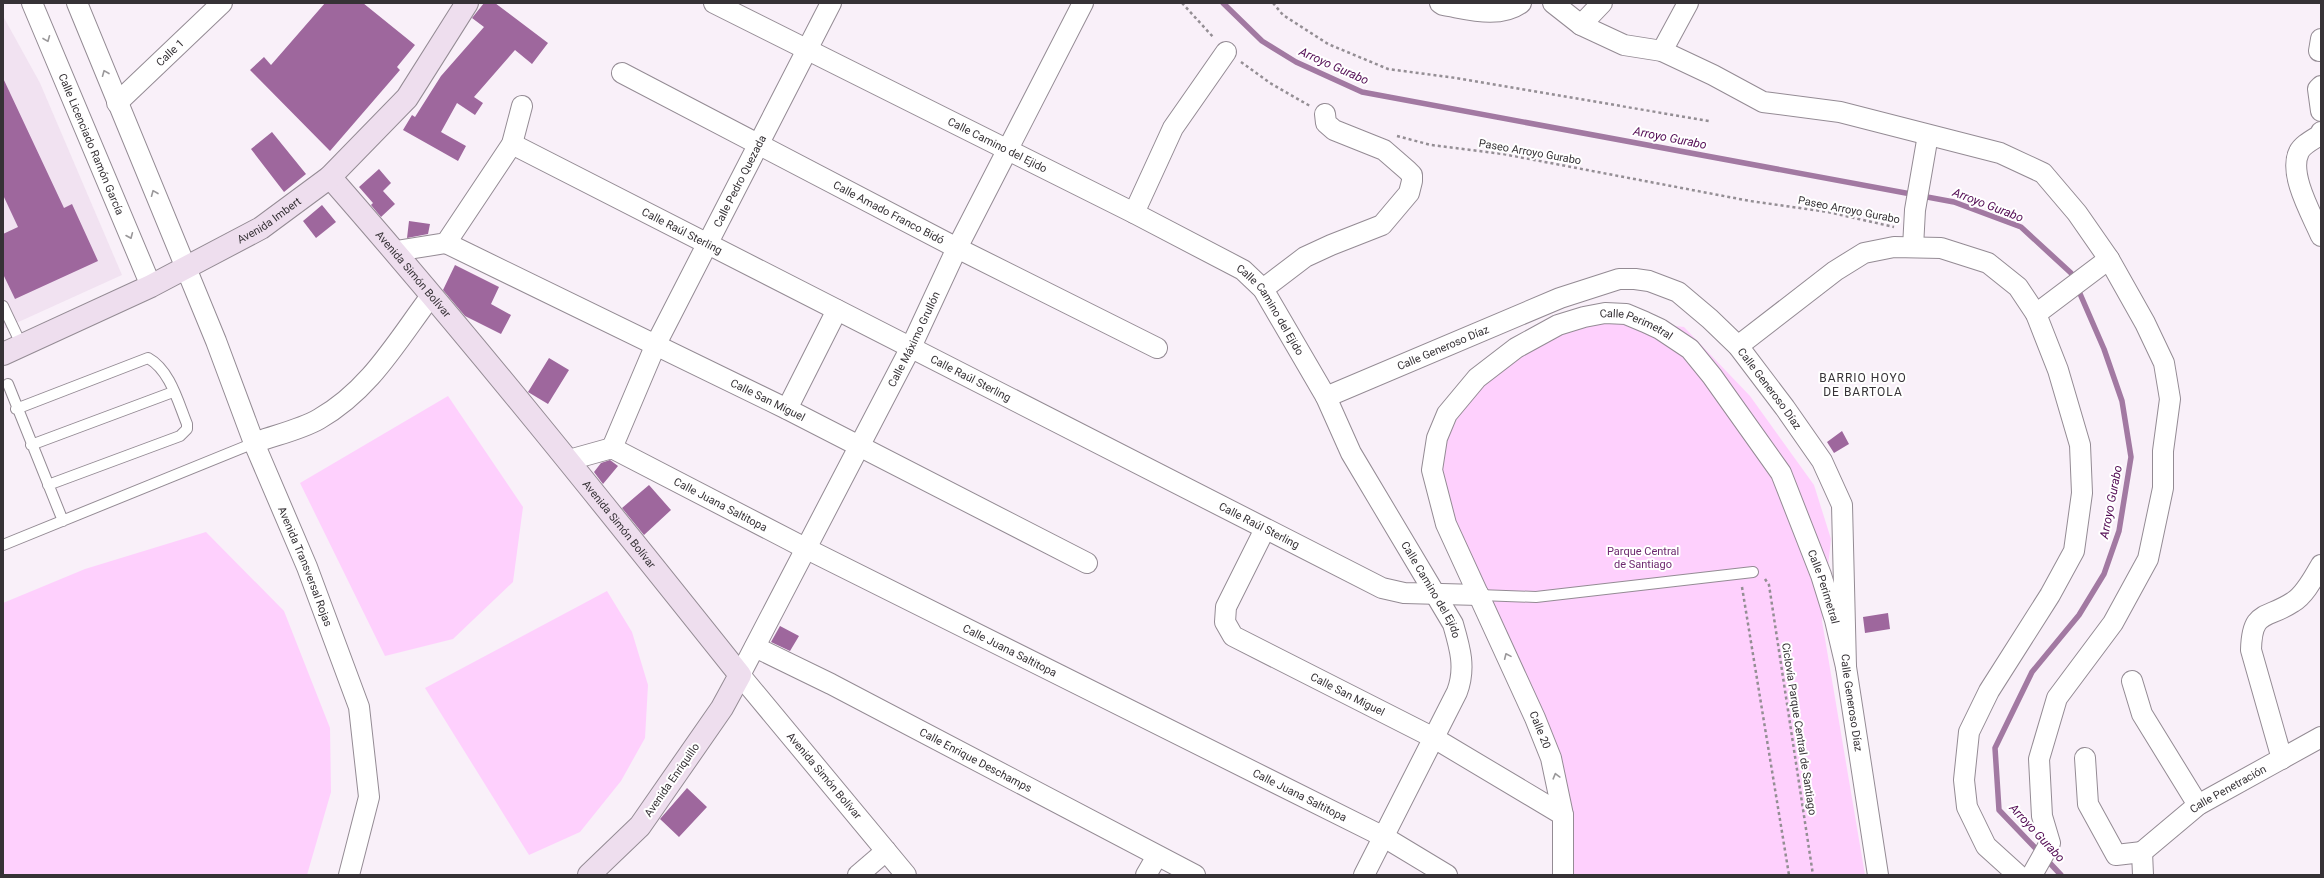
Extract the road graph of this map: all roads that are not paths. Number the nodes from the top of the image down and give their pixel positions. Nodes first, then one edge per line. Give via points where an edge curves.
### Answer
1 (32, 3) edge
2 (77, 3) edge
3 (222, 3) edge
4 (467, 3) edge
5 (714, 3) edge
6 (831, 3) edge
7 (1083, 3) edge
8 (1440, 3) edge
9 (1521, 3) edge
10 (1553, 3) edge
11 (1602, 3) edge
12 (1688, 3) edge
13 (1581, 25) junction
14 (807, 51) junction
15 (1662, 51) junction
16 (1226, 52) road end
17 (622, 74) dead end
18 (2321, 86) edge
19 (117, 103) junction
20 (522, 106) dead end
21 (2321, 111) edge
22 (1325, 114) road end
23 (2321, 132) edge
24 (1928, 135) junction
25 (512, 144) junction
26 (759, 146) junction
27 (1008, 151) junction
28 (330, 177) junction
29 (1134, 213) junction
30 (2321, 236) edge
31 (1913, 239) junction
32 (446, 243) junction
33 (708, 245) junction
34 (958, 248) junction
35 (396, 251) junction
36 (2109, 259) junction
37 (184, 268) junction
38 (151, 286) junction
39 (1263, 289) junction
40 (431, 296) junction
41 (3, 306) edge
42 (838, 310) junction
43 (2036, 314) junction
44 (656, 344) junction
45 (1738, 346) junction
46 (911, 347) junction
47 (1157, 348) dead end
48 (12, 350) edge
49 (8, 384) dead end
50 (173, 392) junction
51 (1326, 397) junction
52 (16, 409) junction
53 (787, 409) junction
54 (254, 443) junction
55 (31, 445) junction
56 (858, 445) junction
57 (612, 448) junction
58 (569, 460) junction
59 (48, 485) junction
60 (63, 521) junction
61 (1265, 529) junction
62 (3, 545) edge
63 (805, 548) junction
64 (1087, 564) dead end
65 (2321, 565) edge
66 (1753, 572) dead end
67 (1436, 594) junction
68 (1479, 595) junction
69 (756, 647) junction
70 (1846, 667) junction
71 (740, 674) junction
72 (2132, 680) dead end
73 (2321, 737) edge
74 (1434, 738) junction
75 (2084, 758) dead end
76 (2282, 759) junction
77 (2198, 805) junction
78 (1563, 814) junction
79 (1384, 837) junction
80 (886, 851) junction
81 (2142, 852) junction
82 (1157, 856) junction
83 (2039, 865) edge
84 (349, 875) edge
85 (589, 875) edge
86 (858, 875) edge
87 (906, 875) edge
88 (1146, 875) edge
89 (1194, 875) edge
90 (1364, 875) edge
91 (1447, 875) edge
92 (1563, 875) edge
93 (1878, 875) edge
94 (2018, 875) edge
95 (2143, 875) edge

1 -> 38 street, Calle Licenciado Ramón García
19 -> 2 street
3 - 19 street, Calle 1
4 - 28 street, Avenida Imbert via 407,98
5 - 14 street, Calle Camino del Ejido
6 - 14 street, Calle Pedro Quezada
7 - 27 street, Calle Máximo Grullón
8 - 9 street via 1492,12 1513,8
10 - 13 street
11 - 13 street
12 - 15 street
13 - 15 street via 1624,45
14 - 26 street, Calle Pedro Quezada
14 - 27 street, Calle Camino del Ejido
15 - 24 street via 1763,102 1840,112
16 - 29 street via 1173,128
17 - 26 street, Calle Amado Franco Bidó
18 - 21 street via 2318,89
37 -> 19 street
20 - 25 street
22 - 39 street via 1326,123 1334,130 1384,150 1407,170 1412,175 1409,193 1382,226 1331,245 1306,258
23 - 30 street via 2299,150 2295,165
24 - 31 street via 1915,210
24 - 36 street via 2000,153 2043,173 2077,213
25 - 32 street
25 - 33 street, Calle Raúl Sterling
26 - 33 street, Calle Pedro Quezada
26 - 34 street, Calle Amado Franco Bidó
27 - 29 street, Calle Camino del Ejido
27 - 34 street, Calle Máximo Grullón
28 - 35 street, Avenida Simón Bolívar
28 - 37 street, Avenida Imbert via 260,228
29 - 39 street, Calle Camino del Ejido via 1243,270
31 - 43 street via 1988,263 2018,287
31 - 45 street via 1894,247 1864,253 1835,271
32 - 35 street
32 - 44 street, Calle San Miguel
33 - 42 street, Calle Raúl Sterling
33 - 44 street, Calle Pedro Quezada
34 - 46 street, Calle Máximo Grullón
34 - 47 street, Calle Amado Franco Bidó
35 - 40 street, Avenida Simón Bolívar
36 - 43 street
36 - 83 street via 2164,363 2170,398 2163,451 2163,488 2148,559 2113,623 2057,698 2038,759 2042,816 2050,843
37 - 38 street, Avenida Imbert
37 - 54 street, Avenida Transversal Rojas via 216,341
38 - 48 street, Avenida Imbert
39 - 51 street, Calle Camino del Ejido
40 - 54 street via 374,374 354,396 318,419
40 - 58 street, Avenida Simón Bolívar
41 - 48 lane
42 - 46 street, Calle Raúl Sterling
42 - 53 street
43 - 94 street via 2058,370 2080,445 2082,493 2074,551 2050,595 1989,691 1969,732 1964,780 1967,807 1986,846
44 - 53 street, Calle San Miguel
44 - 57 street, Calle Pedro Quezada
45 - 51 street, Calle Generoso Díaz via 1678,292 1635,278 1619,280 1560,298
45 - 70 street, Calle Generoso Díaz via 1822,461 1842,505
46 - 56 street, Calle Máximo Grullón
46 - 61 street, Calle Raúl Sterling
49 - 52 lane
50 - 52 lane via 158,363 148,358
50 - 55 lane
50 - 59 lane via 188,424 185,433
51 - 67 street, Calle Camino del Ejido via 1351,452
52 - 55 lane
53 - 56 street, Calle San Miguel
54 - 60 lane
54 - 84 street, Avenida Transversal Rojas via 307,567 359,707 369,797
55 - 59 lane
56 - 63 street, Calle Máximo Grullón
56 - 64 street, Calle San Miguel
57 - 58 street
57 - 63 street, Calle Juana Saltitopa
58 - 71 street, Avenida Simón Bolívar
59 - 60 lane
60 - 62 lane
61 - 67 street, Calle Raúl Sterling via 1382,588 1404,593
61 - 74 street, Calle San Miguel via 1226,607 1225,622 1233,636
63 - 69 street, Calle Máximo Grullón
63 - 79 street, Calle Juana Saltitopa
65 - 76 street via 2294,602 2257,620 2252,634 2251,650
66 - 68 lane via 1536,596
67 - 68 street, Calle Raúl Sterling
67 - 74 street, Calle Camino del Ejido via 1453,624 1462,666 1457,692
68 - 70 street, Calle Perimetral via 1446,524 1434,483 1433,460 1437,438 1447,414 1477,378 1536,336 1558,325 1584,317 1605,313 1626,314 1660,329 1690,349 1781,473 1821,575
78 -> 68 street, Calle 20 via 1544,738
69 - 71 street, Calle Máximo Grullón
69 - 82 street, Calle Enrique Deschamps via 832,684
70 - 93 street, Calle Generoso Díaz
71 - 80 street, Avenida Simón Bolívar
71 - 85 street, Avenida Enriquillo via 722,708 640,826
72 - 77 street via 2142,714
73 - 76 street, Calle Penetración
74 - 78 street, Calle San Miguel
74 - 79 street, Calle Camino del Ejido
75 - 81 street via 2088,804 2116,855
76 - 77 street, Calle Penetración
77 - 81 street, Calle Penetración
78 - 92 street, Calle 20
79 - 90 street, Calle Camino del Ejido
79 - 91 street, Calle Juana Saltitopa
80 - 86 street
80 - 87 street, Avenida Simón Bolívar
81 - 95 street
82 - 88 street
82 - 89 street, Calle Enrique Deschamps

